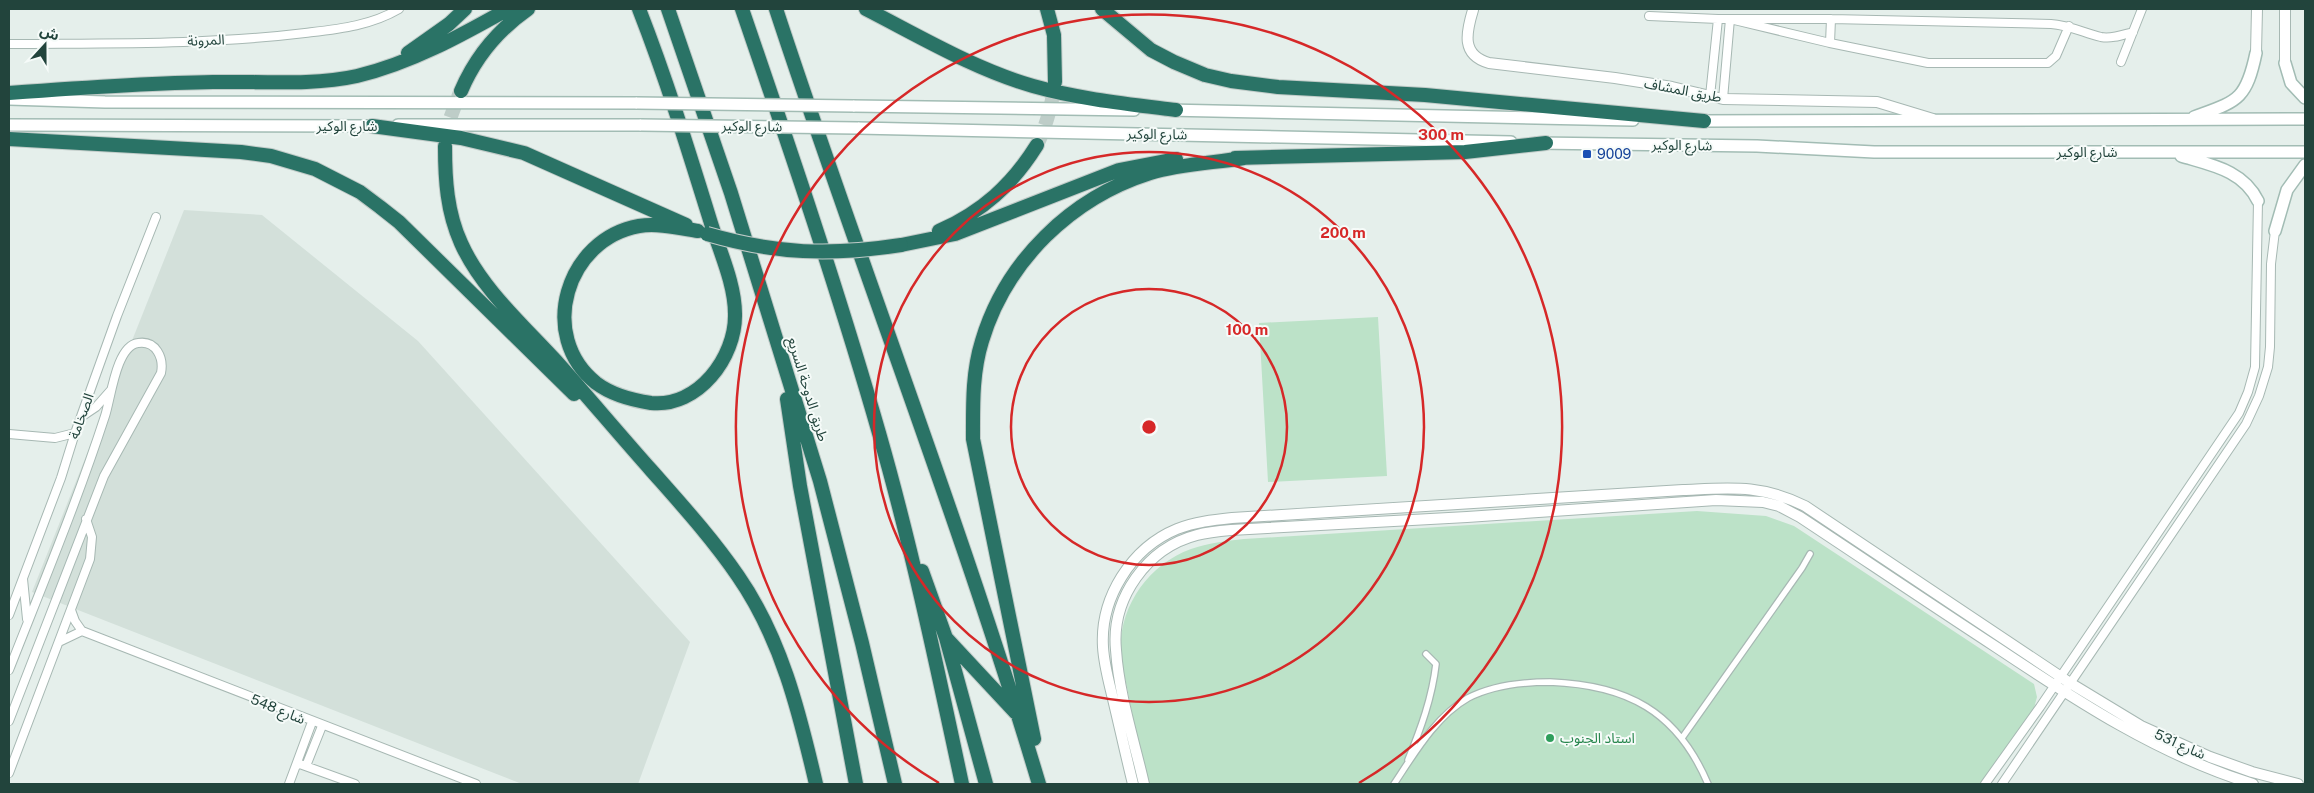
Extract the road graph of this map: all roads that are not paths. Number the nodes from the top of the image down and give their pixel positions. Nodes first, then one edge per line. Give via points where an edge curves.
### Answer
1 (399, 9) edge
2 (465, 9) edge
3 (508, 9) edge
4 (528, 9) edge
5 (639, 9) edge
6 (668, 9) edge
7 (742, 9) edge
8 (776, 9) edge
9 (866, 9) edge
10 (1047, 9) edge
11 (1102, 9) edge
12 (1471, 9) edge
13 (2142, 9) edge
14 (2257, 9) edge
15 (2285, 9) edge
16 (1649, 16) dead end
17 (1718, 19) junction
18 (1730, 19) junction
19 (1831, 19) junction
20 (2069, 26) junction
21 (2132, 32) junction
22 (1830, 43) junction
23 (9, 44) edge
24 (2256, 54) joint
25 (2121, 62) dead end
26 (2286, 63) joint
27 (377, 70) junction
28 (1055, 82) tunnel mouth
29 (461, 91) tunnel mouth
30 (9, 93) edge
31 (1710, 96) junction
32 (2305, 98) edge
33 (9, 99) edge
34 (1723, 99) junction
35 (1176, 110) junction
36 (2305, 119) edge
37 (2188, 120) junction
38 (1704, 121) junction
39 (1941, 121) junction
40 (9, 125) edge
41 (372, 126) junction
42 (9, 139) edge
43 (1546, 143) junction
44 (1037, 145) tunnel mouth
45 (444, 146) tunnel mouth
46 (2167, 152) junction
47 (2305, 152) edge
48 (1244, 158) junction
49 (2305, 164) edge
50 (2258, 201) joint
51 (156, 217) dead end
52 (2275, 231) joint
53 (702, 233) junction
54 (916, 241) junction
55 (2255, 347) junction
56 (2270, 347) junction
57 (780, 354) junction
58 (112, 390) junction
59 (81, 417) junction
60 (74, 433) junction
61 (9, 434) edge
62 (55, 438) junction
63 (68, 453) junction
64 (642, 460) junction
65 (902, 516) junction
66 (86, 519) junction
67 (1810, 554) dead end
68 (23, 576) junction
69 (71, 610) junction
70 (9, 615) edge
71 (27, 622) junction
72 (82, 631) junction
73 (946, 638) junction
74 (58, 642) junction
75 (1426, 654) dead end
76 (9, 670) edge
77 (2061, 677) junction
78 (2070, 683) junction
79 (2054, 686) junction
80 (2064, 693) junction
81 (1018, 715) junction
82 (9, 721) edge
83 (312, 722) junction
84 (322, 726) junction
85 (1682, 738) junction
86 (297, 763) junction
87 (306, 766) junction
88 (1405, 768) junction
89 (9, 773) edge
90 (289, 784) edge
91 (355, 784) edge
92 (476, 784) edge
93 (816, 784) edge
94 (856, 784) edge
95 (895, 784) edge
96 (962, 784) edge
97 (986, 784) edge
98 (1041, 784) edge
99 (1133, 784) edge
100 (1144, 784) edge
101 (1394, 784) edge
102 (1708, 784) edge
103 (1985, 784) edge
104 (2002, 784) edge
105 (2253, 784) edge
106 (2298, 784) edge

1 - 23 street, المرونة via 365,24 278,36
2 - 27 highway via 431,38
3 - 27 highway via 432,50
4 - 29 highway via 485,49
5 - 53 highway via 678,118 731,286 735,315 732,339 716,372 676,399 655,403 636,401 616,395 596,383 580,365 565,326 569,289 586,255 602,241 639,226
6 - 57 highway, طريق الدوحة السريع via 731,192
7 - 65 highway via 820,237
8 - 81 highway
9 - 35 highway via 957,54 1032,86
10 - 28 highway via 1054,35
11 - 38 highway via 1151,50 1197,72 1231,81
12 - 31 street, طريق المشاف via 1468,42 1471,54 1478,60 1634,81
13 - 21 street
14 - 24 street
15 - 26 street
16 - 17 street
17 - 18 street
17 - 31 street
18 - 19 street
18 - 22 street
18 - 34 street
19 - 20 street
19 - 22 street
20 - 21 street via 2102,37 2118,37
20 - 22 street via 2056,56 2048,63 1928,63
21 - 25 street
24 - 37 main road via 2251,78 2239,97
26 - 32 main road via 2291,83
27 - 30 highway via 330,79 106,85
31 - 34 street, طريق المشاف
33 - 35 main road, شارع الوكير, bridge via 637,102
34 - 39 street, طريق المشاف via 1868,101
35 - 38 main road, شارع الوكير
36 - 37 main road, شارع الوكير
37 - 39 main road, شارع الوكير
38 - 39 main road, شارع الوكير
40 - 41 main road, شارع الوكير
41 - 43 main road, شارع الوكير, bridge via 858,128
41 - 53 highway via 460,138 524,153
42 - 64 highway via 241,152 295,162 337,179 399,222
43 - 46 main road, شارع الوكير via 1757,146 1874,152
43 - 48 highway via 1465,152
44 - 54 highway via 1019,172 992,200 952,225
45 - 64 highway via 449,207 470,261
46 - 47 main road, شارع الوكير
46 - 50 main road via 2233,173 2250,187
48 - 54 highway via 1182,158 1119,170 955,234
48 - 98 highway via 1152,173 1130,180 1091,200 1058,224 1026,258 1004,290 982,342 976,367 973,439
49 - 52 main road via 2288,190
50 - 55 street
51 - 59 street, الصخامة
52 - 56 street via 2271,264
53 - 54 highway, bridge via 761,247 812,252 842,253
55 - 56 street
55 - 77 street via 2252,383 2234,423
56 - 78 street via 2264,380 2246,424
57 - 94 highway via 800,486
57 - 95 highway, طريق الدوحة السريع via 822,490
58 - 59 street
58 - 66 street via 118,364 128,347 143,342 157,349 162,366 158,380 115,455
58 - 71 street
59 - 60 street, الصخامة
60 - 62 street
60 - 63 street, الصخامة
61 - 62 street
62 - 63 street via 66,446
63 - 68 street, الصخامة
64 - 93 highway via 712,542 762,617 794,696
65 - 73 highway
65 - 96 highway
66 - 69 street via 92,537 92,553
66 - 82 street
67 - 85 street
68 - 70 street, الصخامة
68 - 71 street
69 - 72 street
69 - 74 street
71 - 76 street
72 - 74 street
72 - 83 street, شارع 548
73 - 81 highway
73 - 97 highway
74 - 89 street
75 - 88 street via 1436,664 1434,682 1426,716
77 - 78 street, شارع 531
77 - 79 street
77 - 99 street, شارع 531 via 1818,514 1782,495 1764,490 1683,490 1210,520 1175,530 1146,548 1117,584 1105,614 1104,661
78 - 80 street
78 - 106 street, شارع 531 via 2165,738 2252,772
79 - 80 street, شارع 531
79 - 100 street, شارع 531 via 1800,517 1763,502 1716,500 1211,532 1180,541 1151,559 1134,580 1118,617 1118,667
79 - 103 street
80 - 104 street
80 - 105 street, شارع 531 via 2160,748
81 - 98 highway
83 - 84 street, شارع 548
83 - 86 street
84 - 87 street
84 - 92 street, شارع 548
85 - 88 street via 1641,702 1616,691 1579,683 1536,682 1497,687 1468,698 1444,716
85 - 102 street via 1700,763
86 - 87 street
86 - 90 street
87 - 91 street
88 - 101 street

